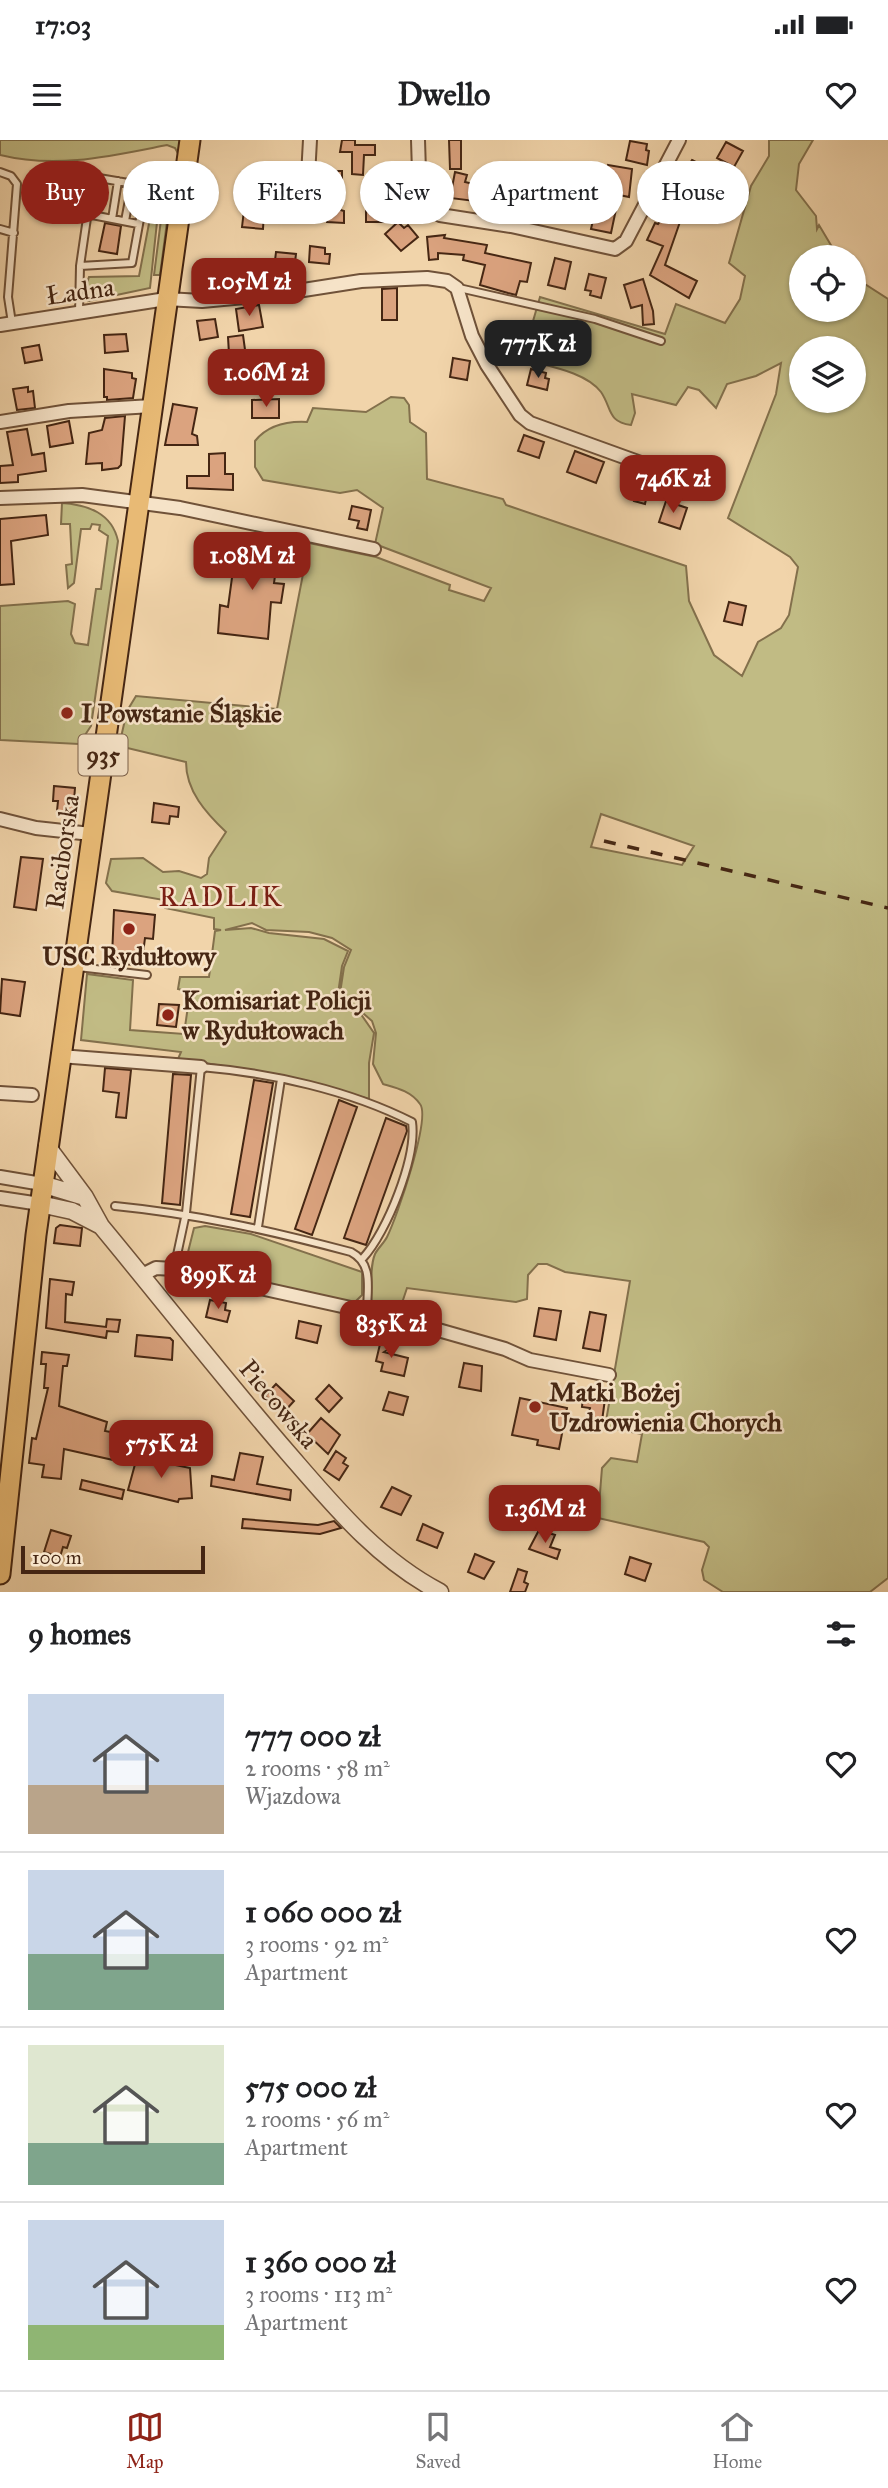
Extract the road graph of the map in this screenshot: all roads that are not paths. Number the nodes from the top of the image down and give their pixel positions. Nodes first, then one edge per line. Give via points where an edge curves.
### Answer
1 (190, 140) edge
2 (310, 140) edge
3 (418, 140) edge
4 (678, 140) edge
5 (186, 161) edge
6 (309, 161) edge
7 (0, 172) edge
8 (109, 180) edge
9 (118, 181) junction
10 (123, 182) edge
11 (109, 218) edge
12 (112, 219) junction
13 (123, 221) edge
14 (86, 224) edge
15 (138, 224) edge
16 (177, 224) edge
17 (0, 229) edge
18 (14, 233) junction
19 (80, 266) junction
20 (457, 288) junction
21 (166, 299) junction
22 (79, 314) junction
23 (6, 324) edge
24 (662, 341) dead end
25 (152, 406) junction
26 (0, 422) edge
27 (696, 483) dead end
28 (0, 498) edge
29 (139, 504) junction
30 (374, 549) dead end
31 (0, 819) edge
32 (91, 834) junction
33 (72, 966) junction
34 (147, 975) dead end
35 (60, 1056) junction
36 (201, 1067) junction
37 (281, 1079) junction
38 (0, 1093) edge
39 (32, 1095) dead end
40 (47, 1146) junction
41 (0, 1177) edge
42 (43, 1184) junction
43 (85, 1197) junction
44 (0, 1198) edge
45 (40, 1205) junction
46 (115, 1206) dead end
47 (186, 1213) junction
48 (101, 1226) junction
49 (258, 1227) junction
50 (363, 1258) junction
51 (174, 1269) junction
52 (142, 1275) junction
53 (366, 1312) junction
54 (609, 1375) dead end
55 (0, 1574) edge
56 (440, 1592) edge

1 - 5 main road, Raciborska / 935
2 - 6 street
3 - 4 street via 420,203 440,215 615,249 626,241
7 - 18 lane via 17,184
8 - 9 lane
9 - 10 lane
9 - 12 lane
11 - 12 lane
12 - 13 lane
14 - 19 lane
15 - 19 lane via 132,263
16 - 21 main road, Raciborska / 935
17 - 18 lane
18 - 23 lane
19 - 22 lane
20 - 21 street, Ładna via 427,278 361,281 214,300
20 - 24 lane via 595,319
20 - 27 street via 472,336 520,415 530,423
21 - 22 street, Ładna
21 - 25 main road, Raciborska / 935
22 - 23 street, Ładna
25 - 26 street via 69,411
25 - 29 main road, Raciborska / 935
28 - 29 street via 82,495
29 - 30 street via 180,508
29 - 32 main road, Raciborska / 935
31 - 32 street
32 - 33 main road, Raciborska / 935
33 - 34 lane
33 - 35 main road, Raciborska / 935
35 - 36 street
35 - 40 main road, Raciborska / 935
36 - 37 lane
36 - 47 lane
37 - 49 lane
37 - 50 lane via 412,1122 414,1134 406,1168 377,1243
38 - 39 street
40 - 42 main road, Raciborska / 935
40 - 43 street, Piecowska
41 - 42 street
42 - 43 street
42 - 45 main road, Raciborska / 935
43 - 48 street, Piecowska
44 - 45 street
45 - 48 street, Piecowska via 72,1211
45 - 55 main road, Raciborska / 935
46 - 47 lane
47 - 49 lane
47 - 51 lane
48 - 52 street, Piecowska
49 - 50 lane
50 - 53 lane
51 - 52 street via 156,1268
51 - 53 street
52 - 56 street, Piecowska via 332,1504 388,1561
53 - 54 street via 505,1349 530,1360

